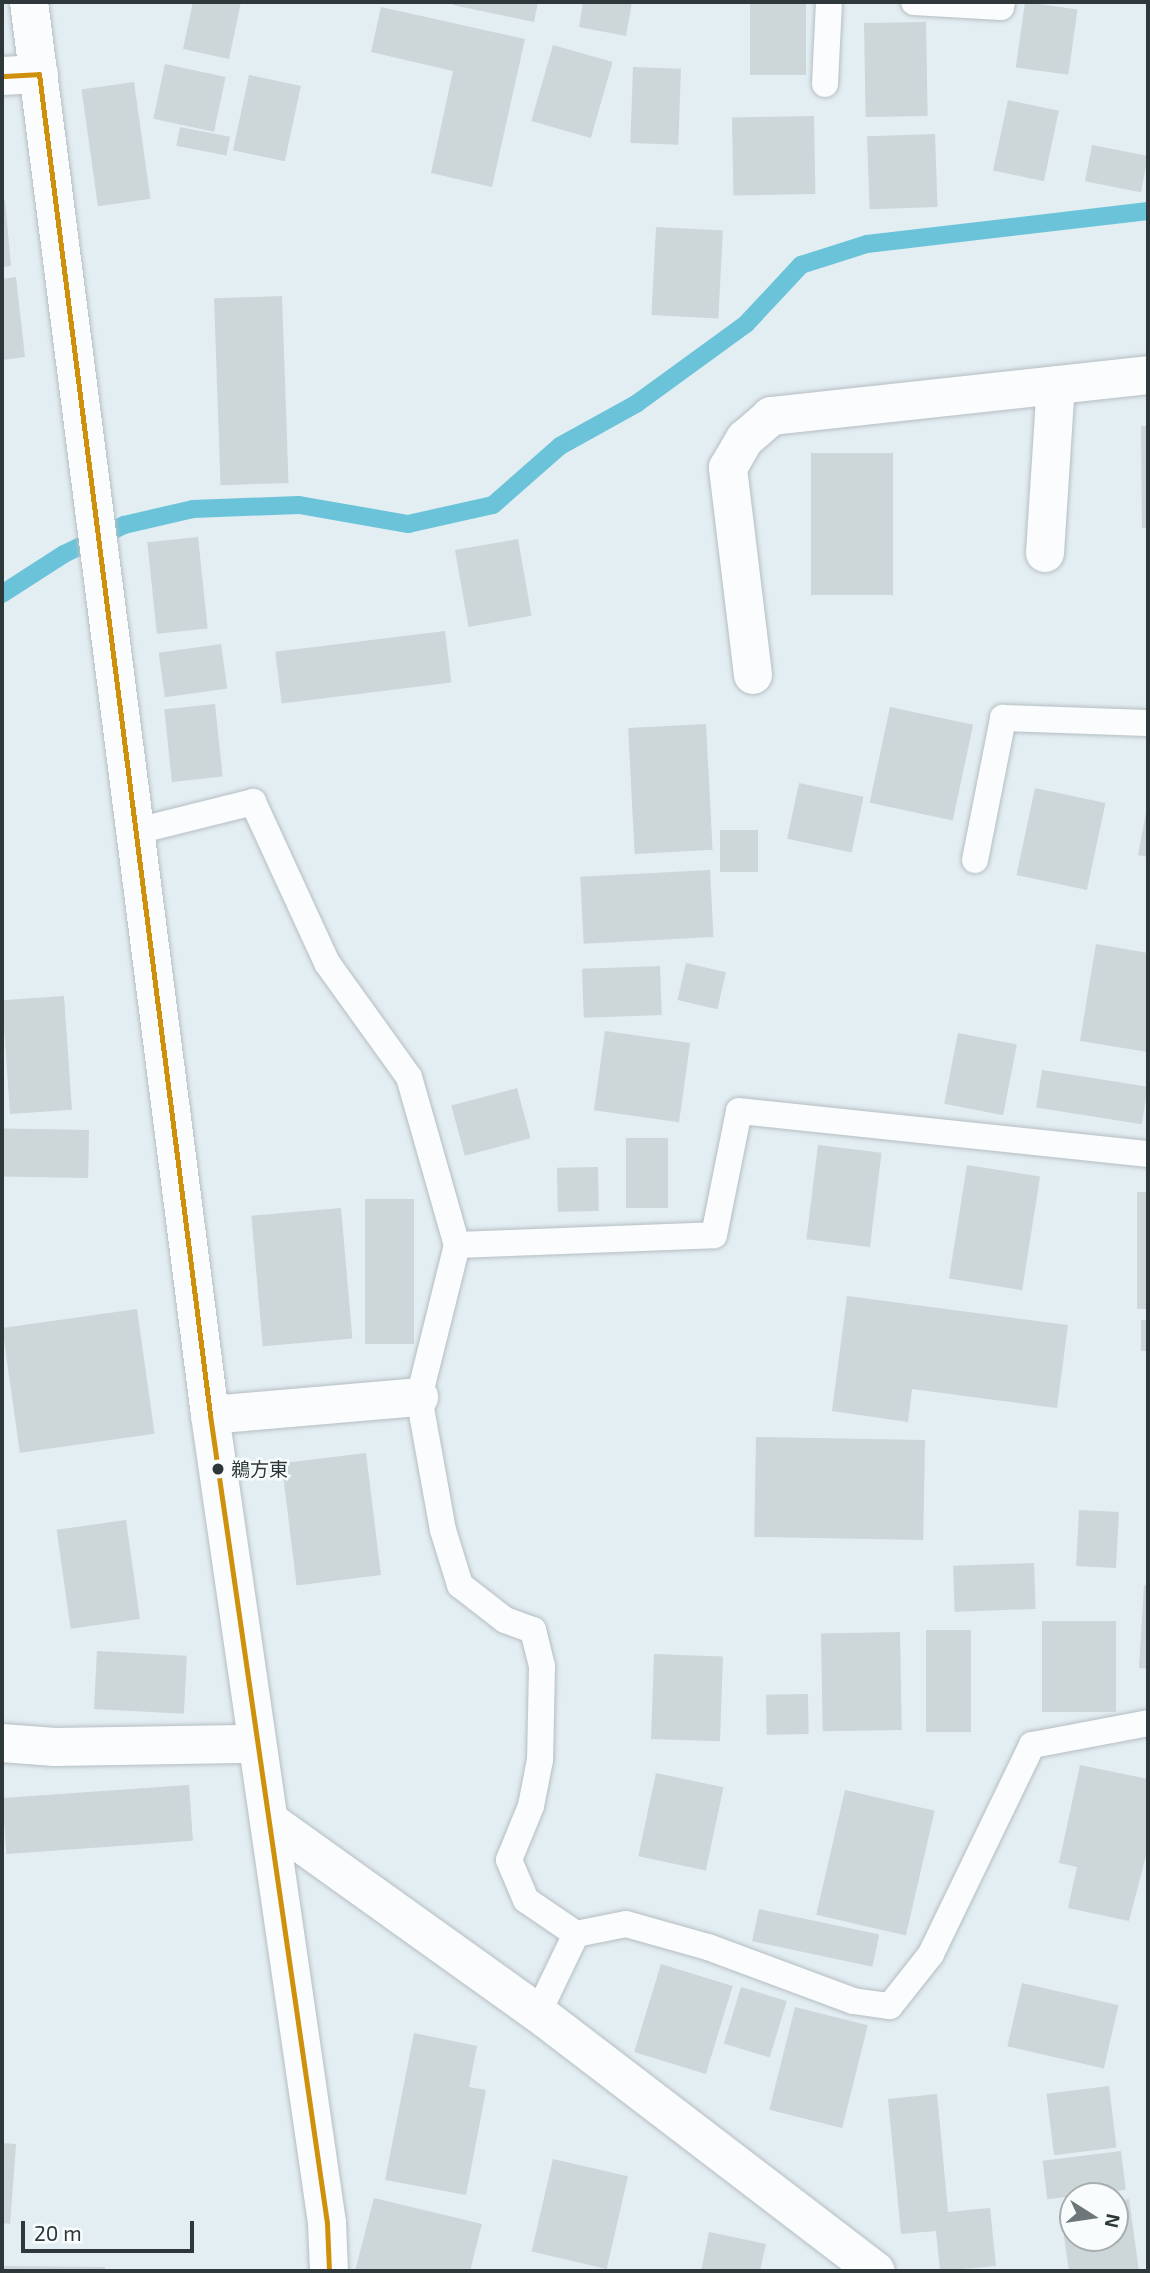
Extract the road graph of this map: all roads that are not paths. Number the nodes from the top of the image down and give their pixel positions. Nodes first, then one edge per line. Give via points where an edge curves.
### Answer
1 (29, 2) edge
2 (830, 2) edge
3 (914, 2) edge
4 (1002, 2) edge
5 (39, 74) junction
6 (2, 76) edge
7 (825, 85) dead end
8 (1148, 375) edge
9 (1056, 385) junction
10 (1045, 553) dead end
11 (753, 675) dead end
12 (1148, 723) edge
13 (133, 832) junction
14 (975, 860) dead end
15 (1148, 1154) edge
16 (457, 1245) junction
17 (419, 1397) junction
18 (210, 1415) junction
19 (1148, 1723) edge
20 (2, 1743) edge
21 (256, 1744) junction
22 (271, 1822) junction
23 (576, 1934) junction
24 (538, 2013) junction
25 (329, 2271) edge
26 (876, 2271) edge

1 - 5 street
2 - 7 lane
3 - 4 lane via 1002,7
5 - 6 street
5 - 13 street
8 - 9 street
9 - 10 street
9 - 11 street via 771,416 745,439 728,468
12 - 14 lane via 1003,718
13 - 16 lane via 253,802 327,963 408,1077
13 - 18 street
15 - 16 lane via 739,1111 714,1235
16 - 17 lane
17 - 18 street
17 - 23 lane via 443,1530 460,1585 505,1620 533,1630 542,1667 540,1760 531,1806 509,1860 526,1900
18 - 21 street
19 - 23 lane via 1032,1745 932,1954 890,2006 853,2001 708,1947 626,1924
20 - 21 street via 55,1747
21 - 22 street
22 - 24 street
22 - 25 street via 327,2223
23 - 24 lane
24 - 26 street

